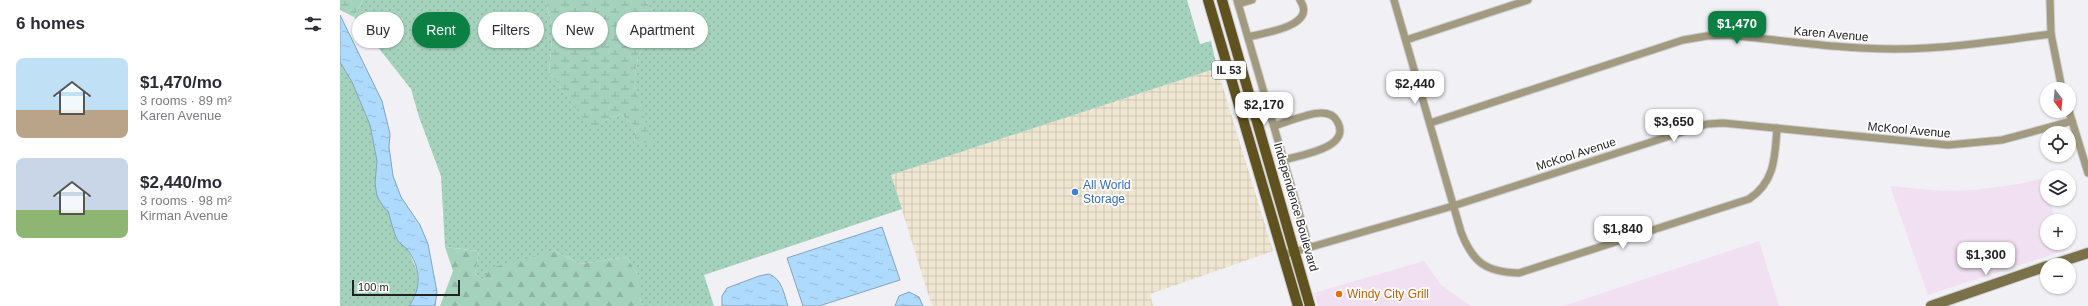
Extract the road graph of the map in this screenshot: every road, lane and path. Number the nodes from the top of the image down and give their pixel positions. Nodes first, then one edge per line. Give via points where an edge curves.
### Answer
1 (1208, 0) edge
2 (1222, 0) edge
3 (1252, 0) edge
4 (1300, 0) edge
5 (1394, 0) edge
6 (1528, 0) edge
7 (2050, 0) edge
8 (1238, 2) edge
9 (2051, 34) junction
10 (1248, 37) junction
11 (1406, 40) junction
12 (2061, 82) edge
13 (2071, 118) edge
14 (2072, 121) junction
15 (1430, 123) junction
16 (1274, 126) junction
17 (1778, 128) junction
18 (1284, 160) junction
19 (2088, 172) edge
20 (1454, 206) junction
21 (1309, 247) junction
22 (1295, 252) junction
23 (2088, 253) edge
24 (1283, 255) junction
25 (2073, 258) edge
26 (2040, 268) edge
27 (1298, 306) edge
28 (1310, 306) edge
29 (1931, 306) edge

1 - 24 main road, IL 53
2 - 22 main road, Independence Boulevard / IL 53
3 - 8 street
4 - 10 street via 1304,5 1303,14 1293,25
5 - 11 street
6 - 11 street
7 - 9 street
8 - 10 street
9 - 12 street
9 - 15 street, Karen Avenue via 1900,49 1847,47 1727,35 1701,36
10 - 16 street
11 - 15 street
13 - 14 street
14 - 17 street, McKool Avenue via 2002,140 1948,145
14 - 19 street
15 - 20 street
16 - 18 street
16 - 18 street via 1321,113 1330,114 1337,120 1340,131 1336,141 1329,147
17 - 20 street, McKool Avenue via 1724,123 1699,126
17 - 20 street via 1772,173 1764,186 1749,199 1519,273 1498,272 1479,262 1467,246
18 - 21 street
20 - 21 street, McKool Avenue
21 - 22 street, McKool Avenue
22 - 24 street, McKool Avenue
22 - 28 main road, Independence Boulevard / IL 53
23 - 25 main road
24 - 27 main road, IL 53
26 - 29 main road

